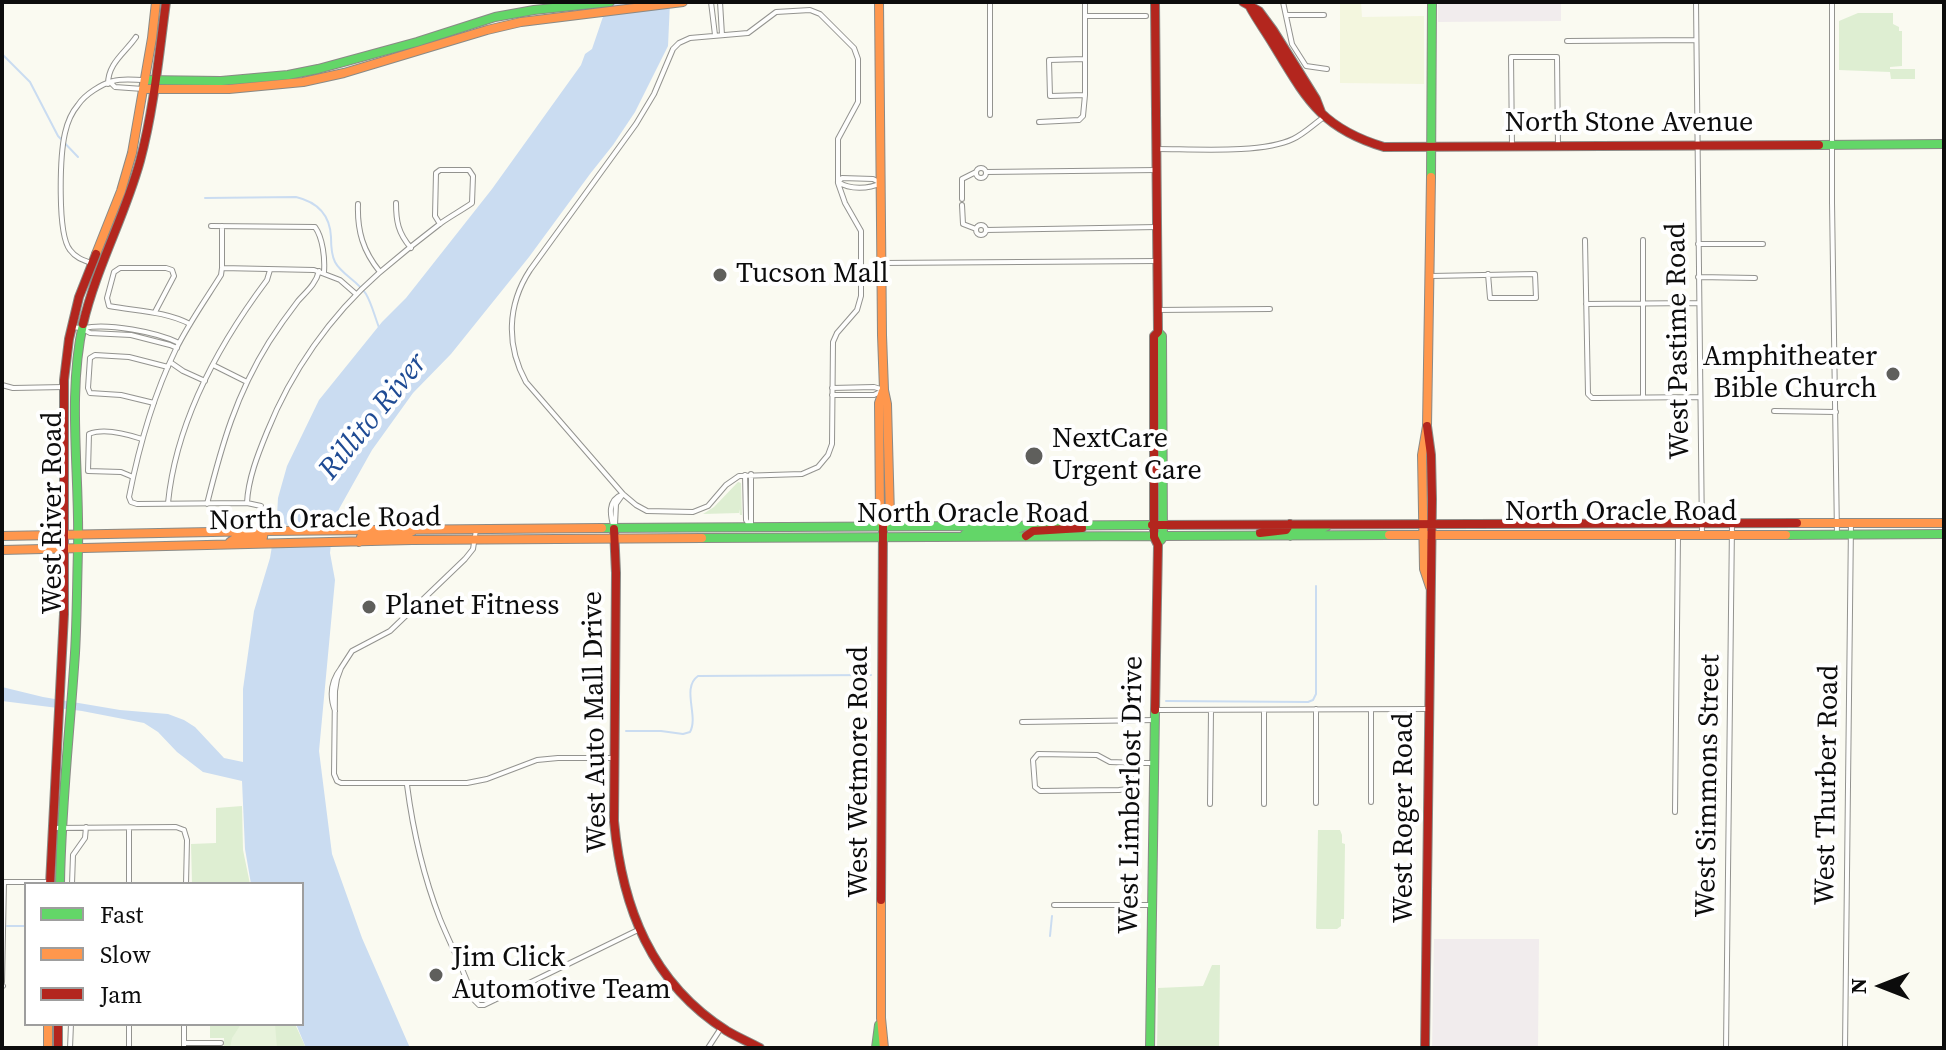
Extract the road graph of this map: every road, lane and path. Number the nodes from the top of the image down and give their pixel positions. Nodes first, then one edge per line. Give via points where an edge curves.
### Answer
1 (156, 2) edge
2 (166, 2) edge
3 (610, 2) edge
4 (681, 2) edge
5 (711, 2) edge
6 (720, 2) edge
7 (879, 2) edge
8 (990, 2) edge
9 (1085, 2) edge
10 (1155, 2) edge
11 (1283, 2) edge
12 (1432, 2) edge
13 (1696, 2) edge
14 (1832, 2) edge
15 (1248, 4) edge
16 (555, 5) edge
17 (597, 8) edge
18 (1286, 15) junction
19 (1324, 15) dead end
20 (1085, 16) junction
21 (1146, 16) dead end
22 (553, 18) junction
23 (722, 35) junction
24 (715, 36) junction
25 (136, 37) dead end
26 (1696, 40) junction
27 (1567, 41) dead end
28 (1085, 59) junction
29 (1327, 69) dead end
30 (109, 84) junction
31 (144, 84) junction
32 (155, 85) junction
33 (1085, 95) junction
34 (990, 115) dead end
35 (1324, 117) junction
36 (1039, 122) dead end
37 (1833, 144) junction
38 (1944, 144) edge
39 (1697, 145) junction
40 (1512, 147) junction
41 (1558, 147) junction
42 (1432, 148) junction
43 (1157, 149) junction
44 (1157, 170) junction
45 (838, 182) junction
46 (881, 183) junction
47 (396, 203) dead end
48 (358, 204) dead end
49 (440, 224) junction
50 (211, 226) dead end
51 (222, 226) junction
52 (1157, 227) junction
53 (1585, 240) dead end
54 (1643, 240) dead end
55 (1698, 244) junction
56 (1763, 244) dead end
57 (411, 248) junction
58 (1157, 261) junction
59 (91, 263) junction
60 (882, 263) junction
61 (222, 268) junction
62 (270, 269) junction
63 (322, 272) junction
64 (380, 272) junction
65 (1488, 274) junction
66 (1431, 276) junction
67 (1698, 277) junction
68 (1755, 278) dead end
69 (357, 293) junction
70 (1643, 303) junction
71 (1698, 303) junction
72 (1586, 304) junction
73 (1270, 309) dead end
74 (1157, 310) junction
75 (155, 312) junction
76 (190, 324) junction
77 (71, 327) junction
78 (81, 328) junction
79 (1158, 332) junction
80 (178, 346) junction
81 (1154, 362) junction
82 (169, 365) junction
83 (213, 365) junction
84 (1163, 369) junction
85 (205, 381) junction
86 (247, 382) junction
87 (2, 385) edge
88 (64, 387) junction
89 (832, 388) junction
90 (884, 390) junction
91 (832, 395) junction
92 (1589, 396) junction
93 (1700, 397) junction
94 (1643, 398) junction
95 (1584, 401) dead end
96 (154, 403) junction
97 (1774, 411) dead end
98 (1836, 412) junction
99 (1155, 419) junction
100 (1163, 426) junction
101 (142, 439) junction
102 (748, 475) junction
103 (133, 477) junction
104 (623, 494) junction
105 (168, 503) junction
106 (247, 503) junction
107 (207, 504) junction
108 (261, 506) dead end
109 (1427, 523) junction
110 (1566, 523) junction
111 (1702, 523) junction
112 (1837, 523) junction
113 (1851, 523) junction
114 (1944, 523) edge
115 (1087, 524) junction
116 (1290, 524) junction
117 (1333, 524) junction
118 (1732, 524) junction
119 (1025, 525) junction
120 (1159, 525) junction
121 (883, 526) junction
122 (751, 527) junction
123 (415, 530) junction
124 (476, 530) junction
125 (267, 531) junction
126 (65, 534) junction
127 (78, 534) junction
128 (614, 534) junction
129 (1944, 534) edge
130 (1427, 535) junction
131 (1566, 535) junction
132 (1837, 535) junction
133 (1851, 535) junction
134 (2, 536) edge
135 (959, 536) junction
136 (1026, 536) junction
137 (1246, 536) junction
138 (1290, 536) junction
139 (1678, 536) junction
140 (1702, 536) junction
141 (1732, 536) junction
142 (884, 537) junction
143 (1158, 539) junction
144 (475, 541) junction
145 (359, 542) junction
146 (228, 544) junction
147 (65, 548) junction
148 (78, 548) junction
149 (2, 550) edge
150 (1316, 709) junction
151 (1428, 709) junction
152 (1156, 710) junction
153 (1211, 710) junction
154 (1264, 710) junction
155 (1371, 710) junction
156 (1156, 720) junction
157 (1022, 722) dead end
158 (615, 758) junction
159 (1137, 763) junction
160 (1155, 763) junction
161 (407, 784) junction
162 (1371, 802) dead end
163 (1316, 803) dead end
164 (1210, 804) dead end
165 (1264, 804) dead end
166 (1675, 812) dead end
167 (86, 827) junction
168 (56, 828) junction
169 (129, 828) junction
170 (3, 882) edge
171 (24, 882) edge
172 (54, 882) edge
173 (72, 882) edge
174 (129, 882) edge
175 (186, 882) edge
176 (1054, 905) dead end
177 (1153, 905) junction
178 (638, 930) junction
179 (2, 984) edge
180 (881, 1018) junction
181 (48, 1026) edge
182 (58, 1026) edge
183 (71, 1026) edge
184 (129, 1026) edge
185 (721, 1028) junction
186 (221, 1043) dead end
187 (184, 1045) edge
188 (48, 1048) edge
189 (58, 1048) edge
190 (70, 1048) edge
191 (129, 1048) edge
192 (708, 1048) edge
193 (760, 1048) edge
194 (876, 1048) edge
195 (884, 1048) edge
196 (1150, 1048) edge
197 (1425, 1048) edge
198 (1726, 1048) edge
199 (1845, 1048) edge

1 - 31 main road, West River Road
2 - 32 main road, West River Road
3 - 17 main road
4 - 17 main road
5 - 24 street
6 - 23 street
7 - 46 main road, West Wetmore Road
8 - 34 street
9 - 20 street
10 - 43 main road, West Limberlost Drive
11 - 18 street
12 - 42 main road, West Roger Road
13 - 26 street, West Pastime Road
14 - 37 street
15 - 35 main road, North Stone Avenue via 1273,30
16 - 17 main road
16 - 22 street
16 - 32 main road via 495,17 318,69
17 - 22 main road
18 - 19 street
18 - 29 street via 1292,44 1306,66
20 - 21 street
20 - 28 street
22 - 32 main road via 487,30 303,82 229,89
23 - 24 street
23 - 45 street via 752,32 778,11 810,10 856,50 858,102 839,135
24 - 104 street via 686,39 675,47 648,105 530,270 513,310 511,340 526,382
25 - 30 street via 111,66
26 - 27 street
26 - 39 street, West Pastime Road
28 - 33 street
28 - 33 street via 1049,60 1050,96
30 - 31 street
30 - 31 street
30 - 59 street via 78,103 63,150 63,233 71,251
31 - 32 main road
31 - 59 main road, West River Road via 121,191
32 - 78 main road, West River Road via 143,152
33 - 36 street via 1079,120
35 - 42 main road, North Stone Avenue via 1363,142
35 - 43 street via 1295,139 1274,145
37 - 38 main road, North Stone Avenue
37 - 39 main road, North Stone Avenue
37 - 98 street
39 - 41 main road, North Stone Avenue
39 - 55 street, West Pastime Road
40 - 41 main road, North Stone Avenue
40 - 41 street via 1511,57 1557,57
40 - 42 main road, North Stone Avenue
42 - 66 main road, West Roger Road
43 - 44 main road, West Limberlost Drive
44 - 52 main road, West Limberlost Drive
44 - 52 street via 986,172 981,178 976,172 962,179 962,202 963,224 980,235 986,230
45 - 46 street via 842,178
45 - 89 street via 861,231 861,296 833,342
46 - 60 main road, West Wetmore Road
47 - 57 street via 400,233
48 - 64 street via 363,244
49 - 49 street via 472,203 469,170 436,173 435,216
49 - 57 street
50 - 51 street
51 - 61 street
51 - 63 street via 315,227 325,264
52 - 58 main road, West Limberlost Drive
53 - 72 street
54 - 70 street
55 - 56 street
55 - 67 street, West Pastime Road
57 - 64 street
58 - 60 street
58 - 74 main road, West Limberlost Drive
59 - 77 main road, West River Road
60 - 90 main road, West Wetmore Road
61 - 62 street
61 - 76 street
62 - 63 street
62 - 83 street
63 - 69 street
63 - 86 street via 270,341
64 - 69 street
65 - 65 street via 1490,298 1536,298 1535,274
65 - 66 street
66 - 109 main road, West Roger Road
67 - 68 street
67 - 71 street, West Pastime Road
69 - 106 street via 319,338 288,387 265,437
70 - 71 street
70 - 72 street
70 - 94 street
71 - 93 street, West Pastime Road
72 - 92 street
73 - 74 street
74 - 79 main road, West Limberlost Drive
75 - 75 street via 107,303 116,269 172,270 174,276
75 - 76 street
76 - 80 street
77 - 78 street
77 - 88 main road, West River Road
78 - 80 street
78 - 127 main road, West River Road via 75,385
79 - 81 main road, West Limberlost Drive
79 - 84 main road, West Limberlost Drive
80 - 82 street
81 - 84 main road
81 - 99 main road, West Limberlost Drive
82 - 85 street
82 - 96 street
82 - 96 street via 129,357 90,358 92,394
83 - 85 street
83 - 86 street
84 - 100 main road, West Limberlost Drive
85 - 105 street via 182,440
86 - 107 street via 220,448
87 - 88 street
88 - 126 main road, West River Road
89 - 90 street
89 - 91 street
90 - 91 street via 874,395
90 - 121 main road, West Wetmore Road via 890,516
91 - 102 street via 832,444 821,464 803,474
92 - 94 street
92 - 95 street
93 - 94 street
93 - 111 street, West Pastime Road
96 - 101 street
97 - 98 street
98 - 112 street
99 - 100 main road
99 - 120 main road, West Limberlost Drive
100 - 120 main road, West Limberlost Drive
101 - 103 street
101 - 103 street via 104,432 90,433 88,439 88,471
102 - 104 street via 733,479 708,506 693,512 647,511
102 - 122 street via 746,520
103 - 105 street via 131,502
104 - 128 street, West Auto Mall Drive via 611,504
105 - 107 street
106 - 107 street
106 - 108 street
109 - 110 main road, North Oracle Road
109 - 117 main road, North Oracle Road
109 - 130 main road, West Roger Road
110 - 111 main road, North Oracle Road
110 - 131 main road
111 - 118 main road, North Oracle Road
111 - 140 street, West Pastime Road
112 - 113 main road, North Oracle Road
112 - 118 main road, North Oracle Road
112 - 132 street
113 - 114 main road, North Oracle Road
113 - 133 street, West Thurber Road
115 - 119 main road, North Oracle Road
115 - 120 main road, North Oracle Road
115 - 136 main road
116 - 117 main road, North Oracle Road
116 - 120 main road, North Oracle Road
116 - 137 main road via 1286,530
117 - 138 main road via 1295,530
118 - 141 street, West Simmons Street
119 - 121 main road, North Oracle Road
119 - 135 main road
120 - 143 main road, West Limberlost Drive
121 - 122 main road, North Oracle Road
121 - 142 main road, West Wetmore Road
122 - 128 main road, North Oracle Road
123 - 124 main road, North Oracle Road
123 - 125 main road, North Oracle Road
123 - 145 main road via 361,537
124 - 128 main road, North Oracle Road
124 - 144 street
125 - 127 main road, North Oracle Road
125 - 146 main road via 263,537 236,538
126 - 127 main road, North Oracle Road
126 - 134 main road, North Oracle Road
126 - 147 main road, West River Road
127 - 148 main road, West River Road
128 - 142 main road, North Oracle Road
128 - 144 main road, North Oracle Road
128 - 158 main road, West Auto Mall Drive
129 - 133 main road, North Oracle Road
130 - 131 main road, North Oracle Road
130 - 138 main road, North Oracle Road
130 - 151 main road, West Roger Road
131 - 139 main road, North Oracle Road
132 - 133 main road, North Oracle Road
132 - 141 main road, North Oracle Road
133 - 199 street, West Thurber Road
135 - 136 main road, North Oracle Road
135 - 142 main road, North Oracle Road
136 - 143 main road, North Oracle Road
137 - 138 main road, North Oracle Road
137 - 143 main road, North Oracle Road
139 - 140 main road, North Oracle Road
139 - 166 street
140 - 141 main road, North Oracle Road
141 - 198 street, West Simmons Street
142 - 180 main road, West Wetmore Road
143 - 152 main road, West Limberlost Drive
144 - 145 main road, North Oracle Road
144 - 161 street via 465,559 390,631 352,651 337,679 337,781
145 - 146 main road, North Oracle Road
146 - 148 main road, North Oracle Road
147 - 148 main road, North Oracle Road
147 - 149 main road, North Oracle Road
147 - 168 main road, West River Road
148 - 168 main road, West River Road via 72,694
150 - 154 street
150 - 155 street
150 - 163 street
151 - 155 street
151 - 197 main road, West Roger Road
152 - 153 street
152 - 156 main road, West Limberlost Drive
153 - 154 street
153 - 164 street
154 - 165 street
155 - 162 street
156 - 157 street
156 - 160 main road, West Limberlost Drive
158 - 161 street via 537,760 467,783
158 - 178 main road, West Auto Mall Drive via 615,842
159 - 159 street via 1110,762 1097,755 1038,754 1033,760 1035,787 1127,789 1135,783
159 - 160 street
160 - 177 main road, West Limberlost Drive
161 - 178 street via 422,867 479,1005
167 - 168 street
167 - 169 street
167 - 173 street via 73,855
168 - 172 main road, West River Road
169 - 174 street
169 - 175 street via 186,829
170 - 171 street
170 - 179 street
176 - 177 street
177 - 196 main road, West Limberlost Drive
178 - 185 main road, West Auto Mall Drive via 674,986
180 - 194 main road, West Wetmore Road
180 - 195 main road, West Wetmore Road
181 - 188 main road
182 - 189 main road
183 - 190 street
184 - 191 street
185 - 192 street
185 - 193 main road, West Auto Mall Drive
186 - 187 street

